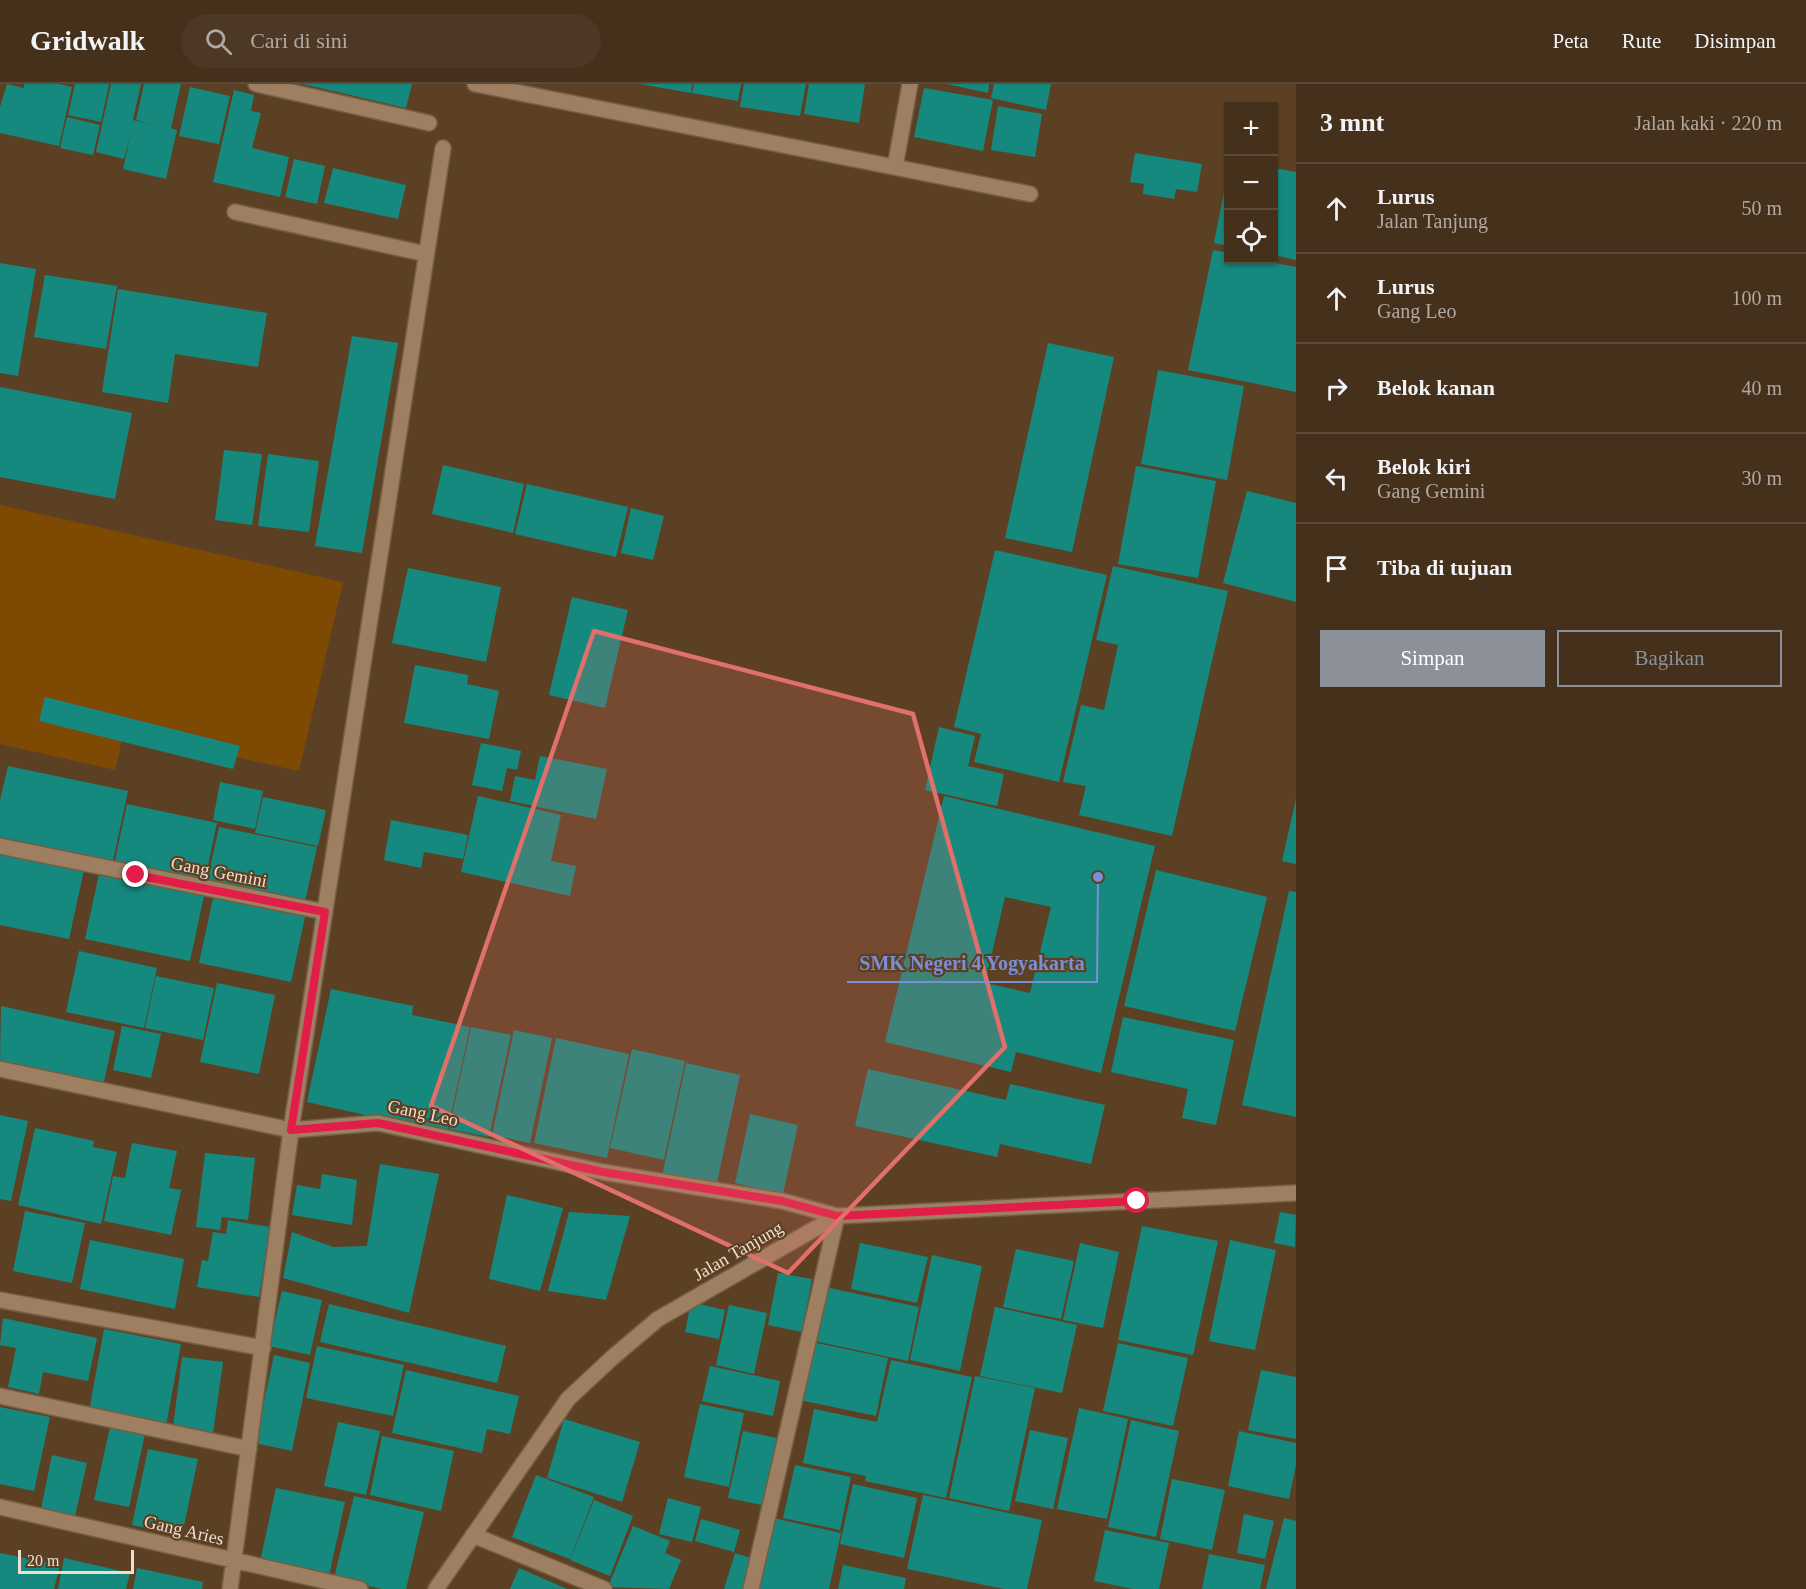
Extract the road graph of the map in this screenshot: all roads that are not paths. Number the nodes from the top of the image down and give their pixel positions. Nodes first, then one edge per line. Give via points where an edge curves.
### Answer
1 (256, 84) edge
2 (475, 84) edge
3 (910, 84) edge
4 (429, 123) dead end
5 (443, 148) dead end
6 (895, 167) junction
7 (1030, 194) dead end
8 (235, 212) dead end
9 (426, 254) junction
10 (0, 846) edge
11 (325, 912) junction
12 (0, 1070) edge
13 (291, 1130) junction
14 (1296, 1193) edge
15 (837, 1216) junction
16 (0, 1300) edge
17 (263, 1348) junction
18 (0, 1396) edge
19 (249, 1449) junction
20 (0, 1507) edge
21 (473, 1535) junction
22 (235, 1562) junction
23 (230, 1589) edge
24 (360, 1589) edge
25 (436, 1589) edge
26 (604, 1589) edge
27 (752, 1589) edge

1 - 4 street
2 - 6 street
3 - 6 street
5 - 9 street
6 - 7 street
8 - 9 street
9 - 11 street
10 - 11 street, Gang Gemini
11 - 13 street
12 - 13 street, Gang Leo
13 - 15 street, Gang Leo via 378,1123 603,1172 782,1201
13 - 17 street
14 - 15 street, Jalan Tanjung
15 - 21 street, Jalan Tanjung via 658,1320 613,1357 568,1399
15 - 27 street
16 - 17 street
17 - 19 street
18 - 19 street
19 - 22 street
20 - 22 street, Gang Aries
21 - 25 street, Jalan Tanjung
21 - 26 street
22 - 23 street
22 - 24 street, Gang Aries

